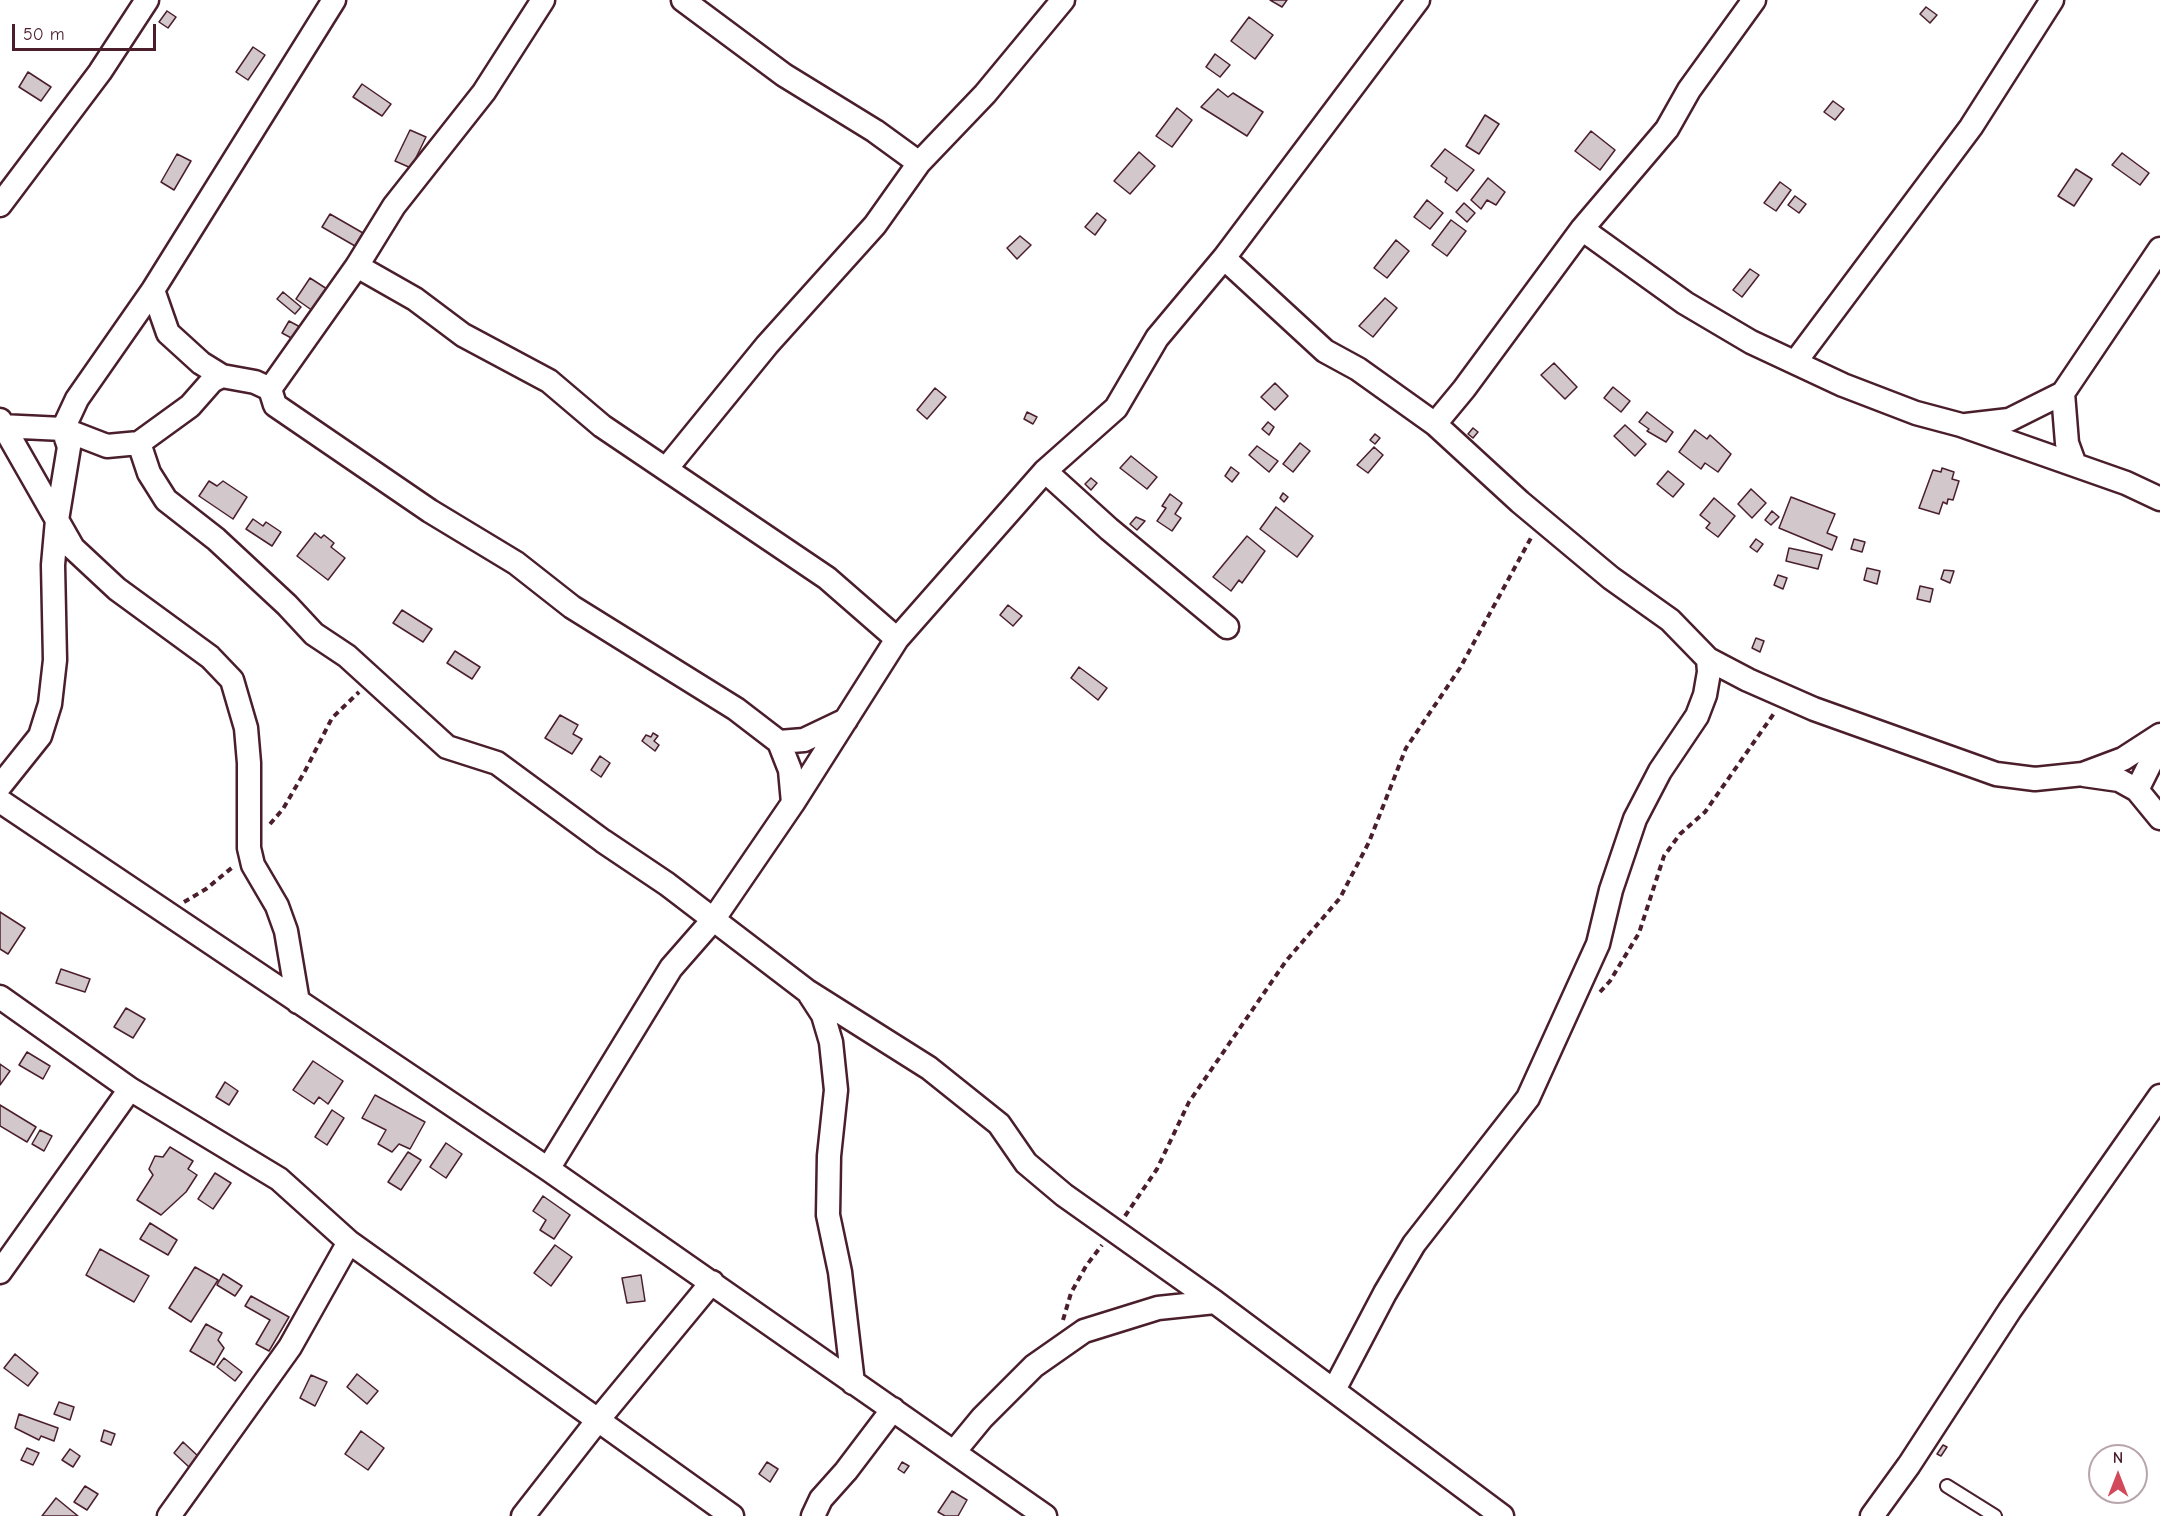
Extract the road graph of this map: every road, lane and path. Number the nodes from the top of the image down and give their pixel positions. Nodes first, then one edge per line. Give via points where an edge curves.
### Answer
1 (147, 0) edge
2 (334, 0) edge
3 (543, 0) edge
4 (683, 0) edge
5 (1063, 0) edge
6 (1418, 0) edge
7 (1754, 0) edge
8 (2052, 0) edge
9 (919, 163) junction
10 (0, 205) edge
11 (1582, 229) junction
12 (2160, 249) edge
13 (1224, 258) junction
14 (357, 266) junction
15 (153, 290) junction
16 (1796, 361) junction
17 (222, 376) junction
18 (270, 389) junction
19 (2063, 393) junction
20 (1, 424) edge
21 (1435, 424) junction
22 (1961, 425) junction
23 (63, 429) junction
24 (139, 442) junction
25 (2075, 465) junction
26 (666, 469) junction
27 (1045, 471) junction
28 (2160, 499) edge
29 (57, 520) junction
30 (1542, 520) junction
31 (1227, 627) dead end
32 (897, 639) junction
33 (1708, 659) junction
34 (374, 680) junction
35 (1748, 680) junction
36 (1705, 695) junction
37 (1787, 697) junction
38 (846, 720) junction
39 (2160, 735) edge
40 (779, 742) junction
41 (2160, 744) edge
42 (2083, 774) junction
43 (0, 786) edge
44 (2137, 790) junction
45 (0, 801) edge
46 (793, 803) junction
47 (2160, 818) edge
48 (249, 848) junction
49 (165, 912) junction
50 (713, 920) junction
51 (807, 991) junction
52 (0, 998) edge
53 (1593, 999) dead end
54 (298, 1002) junction
55 (130, 1089) junction
56 (2160, 1096) edge
57 (548, 1169) junction
58 (1115, 1230) junction
59 (348, 1242) junction
60 (0, 1272) edge
61 (712, 1282) junction
62 (1215, 1302) junction
63 (1064, 1345) junction
64 (853, 1383) junction
65 (1334, 1390) junction
66 (893, 1409) junction
67 (598, 1420) junction
68 (954, 1452) junction
69 (1947, 1486) dead end
70 (169, 1516) edge
71 (523, 1516) edge
72 (732, 1516) edge
73 (813, 1516) edge
74 (1045, 1516) edge
75 (1502, 1516) edge
76 (1872, 1516) edge
77 (1995, 1516) edge

1 - 10 street via 100,72
2 - 15 street
3 - 14 street via 484,92 394,206
4 - 9 street via 784,75
5 - 9 street via 985,94
6 - 13 street
7 - 11 street via 1689,90 1667,129
8 - 16 street via 1971,127
9 - 26 street via 875,225 767,345
11 - 16 street via 1685,303 1751,342
11 - 21 street
12 - 19 street
13 - 21 street via 1325,351 1358,369
13 - 27 street via 1157,338 1116,408
14 - 18 street
14 - 26 street via 415,299 463,335 549,381 602,426
15 - 17 street via 168,333
15 - 23 street via 77,399
16 - 22 street via 1843,385 1916,413
17 - 18 street
17 - 24 street via 190,406
18 - 40 street via 274,405 350,459 516,563 572,607 736,709
19 - 22 street via 2009,420
19 - 25 street via 2067,443
20 - 23 street
20 - 29 street
21 - 30 street
22 - 25 street
23 - 24 street via 107,446
23 - 29 street via 69,447 68,466
24 - 34 street via 149,473 166,500 216,539 314,634
25 - 28 street
26 - 32 street via 827,578
27 - 31 street via 1108,529
27 - 32 street
29 - 43 street via 52,597 55,660 50,704 40,736
29 - 48 street via 73,548 101,576 195,644 231,680 246,728
30 - 33 street via 1611,578 1670,620
30 - 58 path via 1460,668 1406,748 1369,842 1340,898 1286,961 1189,1102 1157,1169
32 - 38 street
33 - 35 street
33 - 36 street
34 - 48 path via 332,718 283,809
34 - 50 street via 447,747 497,763
35 - 36 street
35 - 37 street
36 - 65 street via 1697,716 1660,771 1635,819 1598,944 1528,1098 1414,1244
37 - 42 street via 1996,774 2035,778
37 - 53 path via 1716,798 1664,856 1639,933 1610,981
38 - 40 street via 804,740
38 - 46 street
39 - 42 street via 2123,759
40 - 46 street via 790,770
41 - 44 street
42 - 44 street via 2119,780
44 - 47 street
45 - 49 street
46 - 50 street
48 - 49 path via 206,890
48 - 54 street via 286,931
49 - 54 street
50 - 51 street
50 - 57 street via 671,968
51 - 58 street via 929,1068 999,1124 1026,1163 1064,1196
51 - 64 street via 823,1015 831,1042 836,1090 828,1215 840,1272
52 - 55 street
54 - 57 street
55 - 59 street via 279,1179
55 - 60 street
56 - 76 street
57 - 61 street
58 - 62 street
58 - 63 path via 1086,1266 1071,1293 1063,1317
59 - 67 street
59 - 70 street via 290,1347
61 - 64 street
61 - 67 street
62 - 63 street via 1135,1314 1084,1331
62 - 65 street
63 - 68 street via 1034,1366
64 - 66 street
65 - 75 street
66 - 68 street
66 - 73 street via 821,1498
67 - 71 street
67 - 72 street
68 - 74 street
69 - 77 lane

